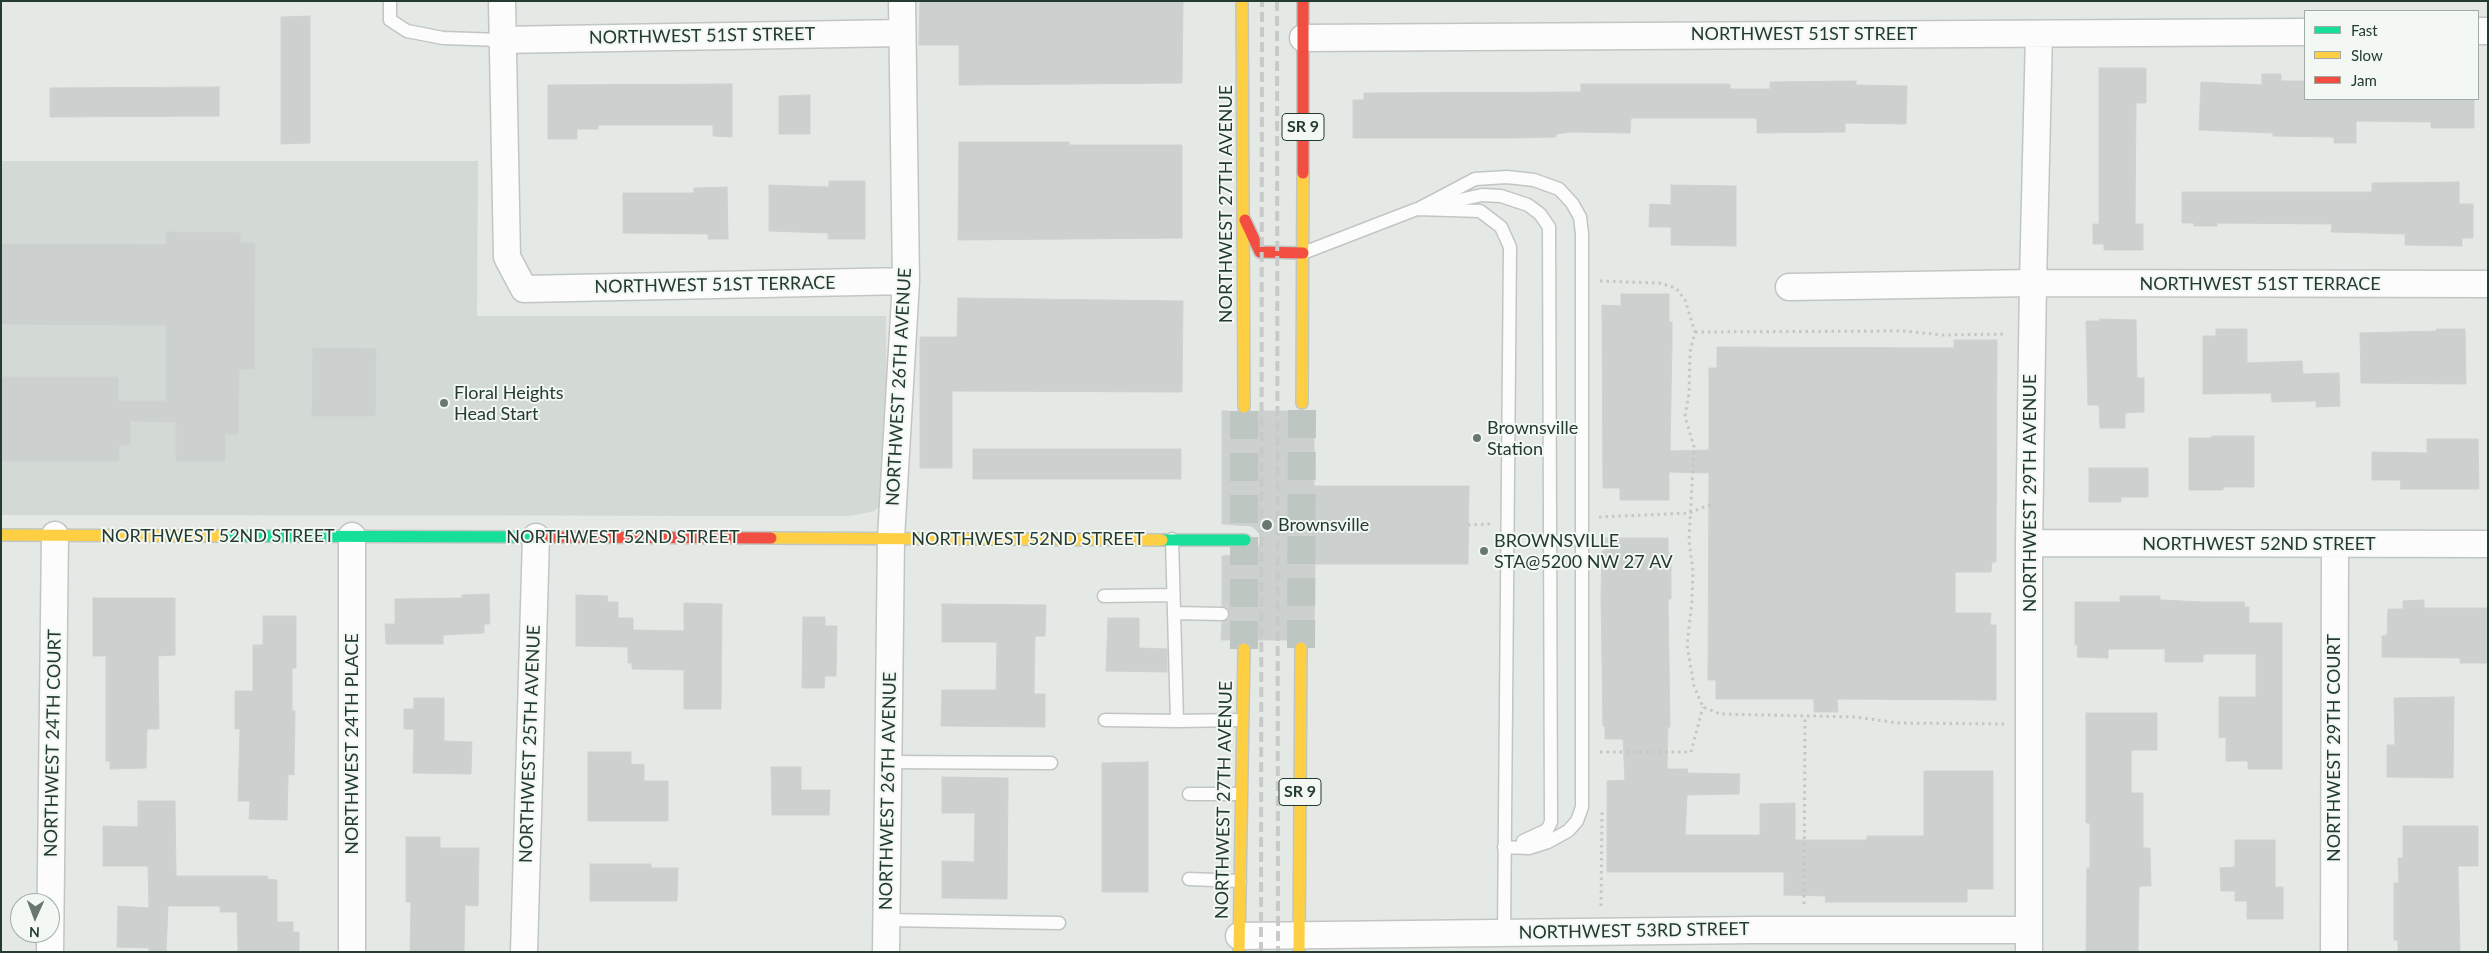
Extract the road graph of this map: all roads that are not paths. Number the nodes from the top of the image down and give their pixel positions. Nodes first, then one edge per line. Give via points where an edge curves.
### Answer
1 (390, 1) edge
2 (502, 1) edge
3 (902, 1) edge
4 (1242, 1) edge
5 (1303, 1) edge
6 (2304, 32) edge
7 (902, 33) junction
8 (2039, 34) junction
9 (1303, 38) junction
10 (501, 40) junction
11 (1418, 209) junction
12 (1243, 217) junction
13 (1303, 253) junction
14 (906, 282) junction
15 (2032, 283) junction
16 (2488, 284) edge
17 (1789, 287) dead end
18 (1302, 403) tunnel mouth
19 (1244, 407) tunnel mouth
20 (1, 535) edge
21 (55, 535) junction
22 (352, 536) junction
23 (536, 537) junction
24 (891, 538) junction
25 (1172, 539) junction
26 (1244, 540) dead end
27 (2030, 543) junction
28 (2335, 544) junction
29 (2488, 544) edge
30 (1104, 596) dead end
31 (1173, 596) junction
32 (1174, 613) junction
33 (1222, 614) dead end
34 (1301, 648) tunnel mouth
35 (1244, 649) tunnel mouth
36 (1105, 720) dead end
37 (1242, 720) junction
38 (1177, 721) junction
39 (888, 762) junction
40 (1050, 763) dead end
41 (1189, 794) dead end
42 (1241, 794) junction
43 (1504, 847) junction
44 (1189, 880) dead end
45 (1240, 881) junction
46 (886, 920) junction
47 (1058, 923) dead end
48 (1504, 933) junction
49 (1751, 941) edge
50 (2029, 941) edge
51 (1239, 944) edge
52 (1300, 944) edge
53 (50, 952) edge
54 (352, 952) edge
55 (524, 952) edge
56 (886, 952) edge
57 (2334, 952) edge

1 - 10 lane via 390,20 407,31 443,38
2 - 10 street
3 - 7 street, NORTHWEST 26TH AVENUE
4 - 12 main road, NORTHWEST 27TH AVENUE
5 - 9 main road, SR 9
6 - 8 street, NORTHWEST 51ST STREET
7 - 10 street, NORTHWEST 51ST STREET
7 - 14 street, NORTHWEST 26TH AVENUE
8 - 9 street, NORTHWEST 51ST STREET
8 - 15 street, NORTHWEST 29TH AVENUE
9 - 13 main road, SR 9
10 - 14 street, NORTHWEST 51ST TERRACE via 507,257 524,289
11 - 13 lane
11 - 43 lane via 1480,211 1501,227 1510,247
11 - 43 lane via 1482,195 1501,196 1528,205 1540,214 1549,228 1551,822 1547,830 1537,836
11 - 43 lane via 1475,179 1507,176 1534,180 1559,189 1580,217 1582,807 1577,821 1568,831 1548,842 1529,848
12 - 13 main road via 1260,252
12 - 19 main road, NORTHWEST 27TH AVENUE
13 - 18 main road, SR 9
14 - 24 street, NORTHWEST 26TH AVENUE
15 - 16 street, NORTHWEST 51ST TERRACE
15 - 17 street, NORTHWEST 51ST TERRACE
15 - 27 street, NORTHWEST 29TH AVENUE
20 - 21 main road, NORTHWEST 52ND STREET
21 - 22 main road, NORTHWEST 52ND STREET
21 - 53 street, NORTHWEST 24TH COURT
22 - 23 main road, NORTHWEST 52ND STREET
22 - 54 street, NORTHWEST 24TH PLACE
23 - 24 main road, NORTHWEST 52ND STREET
23 - 55 street, NORTHWEST 25TH AVENUE
24 - 25 main road, NORTHWEST 52ND STREET
24 - 39 street, NORTHWEST 26TH AVENUE
25 - 26 main road, NORTHWEST 52ND STREET
25 - 31 lane
27 - 28 street, NORTHWEST 52ND STREET
27 - 50 street, NORTHWEST 29TH AVENUE
28 - 29 street, NORTHWEST 52ND STREET
28 - 57 street, NORTHWEST 29TH COURT
30 - 31 lane
31 - 32 lane
32 - 33 lane
32 - 38 lane
34 - 52 main road, SR 9
35 - 37 main road, NORTHWEST 27TH AVENUE
36 - 38 lane
37 - 38 lane
37 - 42 main road, NORTHWEST 27TH AVENUE
39 - 40 lane
39 - 46 street, NORTHWEST 26TH AVENUE
41 - 42 lane
42 - 45 main road, NORTHWEST 27TH AVENUE
43 - 48 lane
44 - 45 lane
45 - 51 main road, NORTHWEST 27TH AVENUE
46 - 47 lane
46 - 56 street, NORTHWEST 26TH AVENUE
48 - 49 street, NORTHWEST 53RD STREET via 1601,932
48 - 52 street, NORTHWEST 53RD STREET
49 - 50 street, NORTHWEST 53RD STREET via 1804,930
51 - 52 street, NORTHWEST 53RD STREET

